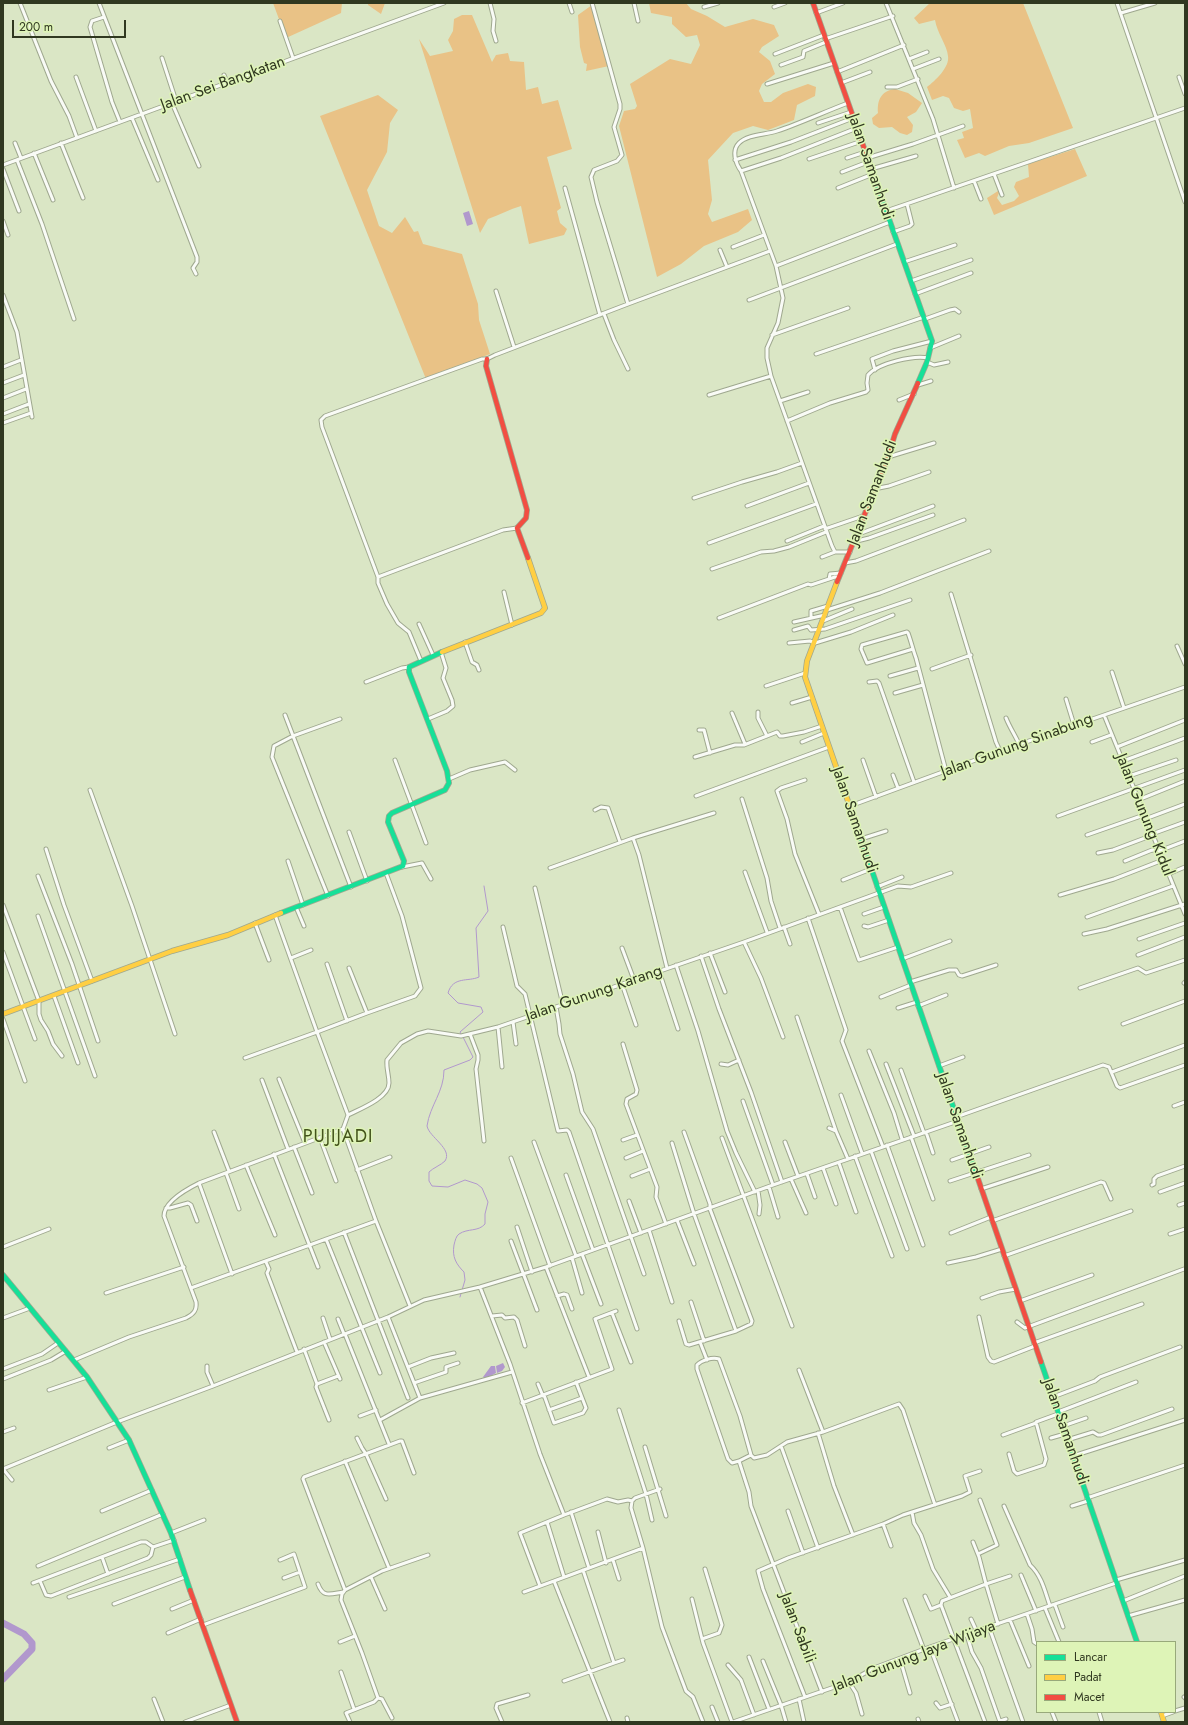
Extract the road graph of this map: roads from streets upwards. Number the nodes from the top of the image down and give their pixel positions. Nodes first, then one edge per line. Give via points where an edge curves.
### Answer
1 (20, 3) edge
2 (98, 3) edge
3 (444, 3) edge
4 (490, 3) edge
5 (569, 3) edge
6 (592, 3) edge
7 (634, 3) edge
8 (718, 3) edge
9 (785, 3) edge
10 (813, 3) edge
11 (843, 3) edge
12 (886, 3) edge
13 (1117, 3) edge
14 (1155, 3) edge
15 (704, 7) dead end
16 (774, 7) dead end
17 (572, 12) dead end
18 (816, 13) junction
19 (1121, 13) junction
20 (893, 16) junction
21 (104, 17) junction
22 (280, 21) dead end
23 (638, 21) dead end
24 (825, 39) junction
25 (496, 41) dead end
26 (904, 45) junction
27 (927, 52) dead end
28 (775, 54) dead end
29 (162, 58) dead end
30 (293, 58) junction
31 (909, 59) junction
32 (939, 59) dead end
33 (834, 63) junction
34 (781, 65) dead end
35 (913, 68) junction
36 (837, 72) junction
37 (870, 72) dead end
38 (224, 75) dead end
39 (76, 77) dead end
40 (1179, 77) dead end
41 (918, 79) junction
42 (227, 82) junction
43 (841, 83) junction
44 (767, 84) dead end
45 (887, 87) dead end
46 (1185, 94) edge
47 (176, 101) junction
48 (172, 103) junction
49 (848, 103) junction
50 (1185, 108) edge
51 (851, 112) junction
52 (141, 114) junction
53 (132, 118) junction
54 (853, 118) junction
55 (1156, 118) junction
56 (120, 122) junction
57 (818, 124) dead end
58 (963, 126) dead end
59 (857, 128) junction
60 (96, 131) junction
61 (938, 134) junction
62 (77, 138) junction
63 (862, 141) junction
64 (15, 144) dead end
65 (61, 144) junction
66 (865, 152) junction
67 (34, 153) junction
68 (916, 156) dead end
69 (21, 158) junction
70 (848, 158) dead end
71 (809, 159) dead end
72 (17, 160) junction
73 (736, 160) junction
74 (868, 160) junction
75 (3, 165) edge
76 (199, 166) dead end
77 (3, 169) edge
78 (741, 172) junction
79 (842, 172) dead end
80 (872, 172) junction
81 (994, 174) junction
82 (158, 180) dead end
83 (974, 181) junction
84 (566, 188) dead end
85 (838, 188) dead end
86 (954, 188) junction
87 (1002, 195) dead end
88 (83, 198) dead end
89 (981, 199) dead end
90 (53, 200) dead end
91 (1185, 202) edge
92 (907, 204) junction
93 (19, 211) dead end
94 (886, 211) junction
95 (3, 221) edge
96 (890, 222) junction
97 (893, 232) junction
98 (8, 235) dead end
99 (764, 235) junction
100 (897, 244) junction
101 (954, 244) dead end
102 (733, 247) dead end
103 (720, 250) dead end
104 (770, 251) junction
105 (971, 260) dead end
106 (904, 262) junction
107 (776, 266) junction
108 (727, 267) junction
109 (971, 273) dead end
110 (196, 274) dead end
111 (911, 281) junction
112 (782, 288) junction
113 (496, 291) dead end
114 (915, 294) junction
115 (3, 295) edge
116 (749, 300) dead end
117 (628, 304) junction
118 (848, 308) dead end
119 (959, 312) dead end
120 (602, 314) junction
121 (924, 318) junction
122 (74, 319) dead end
123 (772, 335) junction
124 (959, 336) dead end
125 (932, 341) junction
126 (514, 348) junction
127 (930, 348) junction
128 (816, 354) dead end
129 (487, 359) junction
130 (21, 360) junction
131 (928, 360) junction
132 (948, 362) dead end
133 (3, 367) edge
134 (628, 369) dead end
135 (875, 370) junction
136 (24, 375) junction
137 (771, 376) junction
138 (931, 381) dead end
139 (3, 383) edge
140 (918, 385) junction
141 (26, 389) junction
142 (808, 392) dead end
143 (914, 394) junction
144 (709, 395) dead end
145 (3, 398) edge
146 (899, 400) dead end
147 (780, 401) junction
148 (29, 404) junction
149 (31, 413) junction
150 (3, 414) edge
151 (32, 418) dead end
152 (787, 420) junction
153 (3, 423) edge
154 (934, 443) dead end
155 (888, 457) junction
156 (802, 463) junction
157 (930, 472) dead end
158 (809, 483) junction
159 (874, 489) junction
160 (694, 498) dead end
161 (816, 504) junction
162 (747, 506) dead end
163 (933, 506) dead end
164 (932, 515) dead end
165 (863, 516) junction
166 (964, 520) dead end
167 (517, 528) junction
168 (825, 529) junction
169 (856, 535) junction
170 (787, 541) dead end
171 (853, 542) junction
172 (709, 543) dead end
173 (989, 551) dead end
174 (836, 552) junction
175 (850, 552) junction
176 (822, 557) dead end
177 (845, 563) junction
178 (712, 569) dead end
179 (840, 575) junction
180 (378, 577) junction
181 (504, 592) dead end
182 (952, 594) dead end
183 (910, 600) dead end
184 (828, 608) junction
185 (852, 609) dead end
186 (825, 615) junction
187 (893, 615) dead end
188 (719, 618) dead end
189 (811, 618) junction
190 (823, 621) junction
191 (794, 622) dead end
192 (419, 624) dead end
193 (512, 624) junction
194 (794, 630) dead end
195 (819, 631) junction
196 (465, 642) junction
197 (789, 643) dead end
198 (814, 643) junction
199 (1178, 646) dead end
200 (913, 649) junction
201 (441, 652) junction
202 (433, 655) junction
203 (971, 656) junction
204 (421, 661) junction
205 (1185, 664) edge
206 (409, 666) junction
207 (918, 668) junction
208 (932, 669) dead end
209 (479, 670) dead end
210 (1112, 672) dead end
211 (805, 673) junction
212 (890, 676) dead end
213 (366, 682) dead end
214 (869, 682) dead end
215 (923, 685) junction
216 (766, 686) dead end
217 (1185, 687) edge
218 (895, 693) dead end
219 (812, 697) junction
220 (1066, 699) dead end
221 (792, 703) dead end
222 (1124, 708) junction
223 (758, 712) dead end
224 (732, 713) dead end
225 (285, 715) dead end
226 (1104, 715) junction
227 (1006, 718) dead end
228 (340, 719) dead end
229 (428, 719) junction
230 (1185, 720) edge
231 (1074, 725) junction
232 (822, 726) junction
233 (699, 730) dead end
234 (824, 733) junction
235 (1111, 735) junction
236 (293, 736) junction
237 (767, 736) junction
238 (1185, 738) edge
239 (802, 742) dead end
240 (1092, 742) dead end
241 (745, 744) junction
242 (1019, 744) junction
243 (829, 746) junction
244 (1117, 747) junction
245 (1000, 751) junction
246 (710, 753) junction
247 (695, 757) dead end
248 (395, 760) dead end
249 (863, 760) dead end
250 (1176, 760) dead end
251 (1123, 761) junction
252 (515, 770) dead end
253 (1185, 770) edge
254 (946, 771) junction
255 (893, 775) dead end
256 (1129, 776) junction
257 (449, 779) junction
258 (805, 780) dead end
259 (914, 782) junction
260 (1185, 782) edge
261 (898, 788) junction
262 (1134, 788) junction
263 (90, 790) dead end
264 (696, 796) dead end
265 (876, 797) junction
266 (742, 799) dead end
267 (1138, 800) junction
268 (1185, 804) edge
269 (412, 805) junction
270 (850, 806) junction
271 (595, 810) dead end
272 (714, 812) dead end
273 (1144, 815) junction
274 (1058, 816) dead end
275 (1145, 819) junction
276 (1185, 822) edge
277 (886, 830) dead end
278 (349, 832) dead end
279 (1152, 834) junction
280 (1087, 835) dead end
281 (633, 838) junction
282 (861, 839) junction
283 (1185, 841) edge
284 (620, 842) junction
285 (426, 843) dead end
286 (46, 849) dead end
287 (1159, 851) junction
288 (1098, 853) dead end
289 (1163, 860) junction
290 (288, 861) dead end
291 (1125, 861) dead end
292 (402, 867) junction
293 (1185, 867) edge
294 (550, 868) dead end
295 (871, 869) junction
296 (745, 872) dead end
297 (386, 873) junction
298 (951, 873) dead end
299 (1168, 874) junction
300 (38, 876) dead end
301 (902, 877) dead end
302 (431, 879) dead end
303 (843, 880) dead end
304 (367, 881) junction
305 (877, 886) junction
306 (1173, 886) junction
307 (351, 887) junction
308 (535, 888) dead end
309 (879, 893) junction
310 (1060, 895) dead end
311 (328, 896) junction
312 (1185, 904) edge
313 (3, 905) edge
314 (303, 905) junction
315 (1181, 905) junction
316 (884, 906) junction
317 (296, 907) junction
318 (840, 907) junction
319 (819, 914) junction
320 (864, 914) dead end
321 (1185, 914) edge
322 (275, 915) junction
323 (38, 916) dead end
324 (1087, 916) dead end
325 (808, 918) junction
326 (889, 920) junction
327 (255, 923) junction
328 (1185, 923) edge
329 (304, 926) dead end
330 (864, 926) dead end
331 (503, 927) dead end
332 (782, 927) junction
333 (768, 932) junction
334 (1084, 934) dead end
335 (1185, 937) edge
336 (1139, 939) dead end
337 (950, 941) dead end
338 (744, 942) junction
339 (790, 944) dead end
340 (898, 947) junction
341 (622, 948) dead end
342 (311, 950) dead end
343 (3, 952) edge
344 (710, 953) junction
345 (1138, 955) dead end
346 (701, 956) junction
347 (291, 958) junction
348 (902, 958) junction
349 (150, 959) junction
350 (269, 960) dead end
351 (1185, 960) edge
352 (327, 964) dead end
353 (676, 965) junction
354 (996, 965) dead end
355 (349, 968) dead end
356 (667, 968) junction
357 (659, 971) junction
358 (634, 980) junction
359 (92, 981) junction
360 (622, 984) junction
361 (911, 984) junction
362 (80, 986) junction
363 (1080, 988) dead end
364 (65, 991) junction
365 (725, 992) dead end
366 (946, 995) dead end
367 (54, 996) junction
368 (881, 996) dead end
369 (39, 1001) junction
370 (1185, 1001) edge
371 (563, 1004) junction
372 (917, 1004) junction
373 (23, 1007) junction
374 (556, 1007) junction
375 (898, 1008) dead end
376 (367, 1013) junction
377 (3, 1014) edge
378 (531, 1016) junction
379 (797, 1018) dead end
380 (3, 1019) edge
381 (347, 1020) junction
382 (513, 1022) junction
383 (1123, 1024) dead end
384 (636, 1025) dead end
385 (498, 1027) junction
386 (678, 1029) dead end
387 (317, 1032) junction
388 (174, 1034) dead end
389 (470, 1034) junction
390 (783, 1037) dead end
391 (35, 1039) dead end
392 (98, 1041) dead end
393 (516, 1044) dead end
394 (623, 1044) dead end
395 (1185, 1045) edge
396 (869, 1051) dead end
397 (62, 1056) dead end
398 (963, 1057) dead end
399 (246, 1058) dead end
400 (739, 1060) junction
401 (78, 1063) dead end
402 (721, 1064) dead end
403 (886, 1064) dead end
404 (1185, 1065) edge
405 (939, 1066) junction
406 (502, 1067) dead end
407 (901, 1070) dead end
408 (1112, 1072) junction
409 (95, 1076) dead end
410 (279, 1079) dead end
411 (262, 1080) dead end
412 (25, 1081) dead end
413 (841, 1095) dead end
414 (743, 1101) dead end
415 (1185, 1102) edge
416 (1174, 1106) dead end
417 (348, 1115) junction
418 (957, 1119) junction
419 (829, 1128) dead end
420 (343, 1129) junction
421 (836, 1130) junction
422 (214, 1132) dead end
423 (684, 1132) dead end
424 (925, 1132) junction
425 (638, 1135) junction
426 (912, 1136) junction
427 (320, 1138) junction
428 (722, 1138) dead end
429 (623, 1140) dead end
430 (902, 1140) junction
431 (484, 1141) dead end
432 (534, 1142) dead end
433 (672, 1142) dead end
434 (785, 1142) dead end
435 (305, 1144) junction
436 (885, 1146) junction
437 (294, 1147) junction
438 (989, 1147) dead end
439 (288, 1149) junction
440 (643, 1151) junction
441 (871, 1151) junction
442 (933, 1153) dead end
443 (274, 1154) junction
444 (862, 1154) junction
445 (969, 1154) junction
446 (1029, 1155) dead end
447 (855, 1156) junction
448 (390, 1157) dead end
449 (510, 1158) dead end
450 (626, 1158) dead end
451 (848, 1159) junction
452 (952, 1160) dead end
453 (839, 1162) junction
454 (246, 1165) junction
455 (1185, 1166) edge
456 (1048, 1167) dead end
457 (823, 1168) junction
458 (650, 1169) junction
459 (357, 1170) junction
460 (229, 1171) junction
461 (226, 1173) junction
462 (976, 1173) junction
463 (807, 1174) junction
464 (566, 1175) dead end
465 (632, 1176) dead end
466 (798, 1176) junction
467 (791, 1179) junction
468 (336, 1181) dead end
469 (950, 1181) dead end
470 (782, 1182) junction
471 (199, 1183) junction
472 (1185, 1183) edge
473 (1152, 1185) dead end
474 (771, 1186) junction
475 (981, 1189) junction
476 (757, 1192) junction
477 (1160, 1192) dead end
478 (312, 1193) dead end
479 (744, 1195) junction
480 (815, 1197) dead end
481 (933, 1199) dead end
482 (1111, 1199) dead end
483 (629, 1201) dead end
484 (1185, 1203) edge
485 (836, 1204) dead end
486 (1179, 1205) dead end
487 (166, 1208) junction
488 (239, 1209) dead end
489 (710, 1209) junction
490 (1130, 1211) dead end
491 (806, 1212) dead end
492 (856, 1212) dead end
493 (694, 1214) junction
494 (759, 1214) dead end
495 (778, 1217) dead end
496 (992, 1219) junction
497 (678, 1220) junction
498 (197, 1221) dead end
499 (376, 1221) junction
500 (666, 1224) junction
501 (517, 1227) dead end
502 (1185, 1228) edge
503 (49, 1229) dead end
504 (649, 1230) junction
505 (344, 1232) junction
506 (641, 1233) junction
507 (951, 1233) dead end
508 (1170, 1234) dead end
509 (275, 1235) dead end
510 (631, 1237) junction
511 (326, 1239) junction
512 (511, 1240) dead end
513 (608, 1244) junction
514 (310, 1245) junction
515 (923, 1245) dead end
516 (3, 1247) edge
517 (907, 1249) dead end
518 (1002, 1249) junction
519 (593, 1250) junction
520 (582, 1254) junction
521 (892, 1256) dead end
522 (1004, 1256) junction
523 (574, 1257) junction
524 (266, 1262) junction
525 (948, 1263) dead end
526 (694, 1264) dead end
527 (548, 1266) junction
528 (184, 1267) junction
529 (318, 1267) dead end
530 (1184, 1269) edge
531 (532, 1272) junction
532 (232, 1274) junction
533 (644, 1274) dead end
534 (3, 1275) edge
535 (523, 1275) junction
536 (1092, 1275) dead end
537 (191, 1288) junction
538 (480, 1288) junction
539 (1016, 1289) junction
540 (106, 1293) dead end
541 (582, 1293) dead end
542 (557, 1296) junction
543 (982, 1298) dead end
544 (672, 1302) dead end
545 (691, 1302) dead end
546 (1020, 1302) junction
547 (601, 1304) dead end
548 (1142, 1304) dead end
549 (410, 1306) junction
550 (30, 1308) junction
551 (572, 1309) dead end
552 (537, 1310) dead end
553 (616, 1311) dead end
554 (612, 1313) junction
555 (492, 1316) junction
556 (388, 1317) junction
557 (979, 1317) dead end
558 (3, 1318) edge
559 (323, 1318) dead end
560 (338, 1319) dead end
561 (379, 1321) junction
562 (679, 1321) dead end
563 (1017, 1322) dead end
564 (792, 1326) dead end
565 (1028, 1326) junction
566 (361, 1327) junction
567 (637, 1329) dead end
568 (736, 1331) junction
569 (345, 1334) junction
570 (330, 1339) junction
571 (324, 1342) junction
572 (702, 1342) junction
573 (58, 1343) junction
574 (1034, 1344) junction
575 (525, 1346) dead end
576 (1180, 1347) dead end
577 (304, 1349) junction
578 (66, 1351) junction
579 (297, 1352) junction
580 (454, 1353) dead end
581 (74, 1360) junction
582 (707, 1360) junction
583 (444, 1362) dead end
584 (631, 1362) dead end
585 (458, 1363) dead end
586 (207, 1366) dead end
587 (408, 1367) junction
588 (446, 1367) junction
589 (3, 1369) edge
590 (799, 1370) dead end
591 (512, 1372) junction
592 (380, 1373) dead end
593 (87, 1377) junction
594 (589, 1377) junction
595 (3, 1379) edge
596 (576, 1382) junction
597 (1136, 1382) dead end
598 (414, 1383) junction
599 (318, 1384) junction
600 (538, 1384) dead end
601 (213, 1386) junction
602 (49, 1390) dead end
603 (544, 1395) junction
604 (1053, 1397) junction
605 (408, 1398) dead end
606 (420, 1398) junction
607 (582, 1398) junction
608 (522, 1403) junction
609 (1172, 1409) dead end
610 (376, 1410) junction
611 (549, 1410) junction
612 (619, 1410) dead end
613 (1058, 1413) junction
614 (360, 1416) dead end
615 (1086, 1418) dead end
616 (329, 1420) dead end
617 (380, 1420) junction
618 (1185, 1420) edge
619 (117, 1422) junction
620 (1036, 1423) junction
621 (1063, 1426) junction
622 (14, 1428) dead end
623 (3, 1432) edge
624 (823, 1432) junction
625 (818, 1433) junction
626 (1065, 1434) junction
627 (1003, 1435) dead end
628 (357, 1438) dead end
629 (1051, 1438) dead end
630 (129, 1440) junction
631 (1067, 1440) junction
632 (389, 1444) junction
633 (781, 1446) junction
634 (645, 1447) dead end
635 (109, 1448) dead end
636 (366, 1454) junction
637 (1009, 1454) dead end
638 (751, 1455) junction
639 (1073, 1456) junction
640 (345, 1461) junction
641 (739, 1461) junction
642 (1185, 1464) edge
643 (3, 1469) edge
644 (980, 1470) dead end
645 (414, 1473) dead end
646 (12, 1480) dead end
647 (659, 1489) junction
648 (152, 1490) junction
649 (646, 1494) junction
650 (386, 1499) dead end
651 (1088, 1499) junction
652 (980, 1500) dead end
653 (632, 1501) junction
654 (936, 1505) junction
655 (1004, 1506) dead end
656 (1072, 1506) dead end
657 (102, 1511) dead end
658 (788, 1511) dead end
659 (571, 1512) junction
660 (912, 1512) junction
661 (163, 1514) junction
662 (564, 1515) junction
663 (666, 1516) dead end
664 (204, 1520) dead end
665 (652, 1520) dead end
666 (547, 1522) junction
667 (883, 1524) junction
668 (598, 1532) dead end
669 (172, 1533) junction
670 (853, 1535) junction
671 (174, 1540) junction
672 (973, 1542) dead end
673 (891, 1546) dead end
674 (153, 1547) junction
675 (643, 1548) junction
676 (818, 1548) junction
677 (803, 1553) junction
678 (978, 1554) junction
679 (428, 1556) dead end
680 (102, 1557) junction
681 (180, 1559) junction
682 (280, 1560) dead end
683 (613, 1560) junction
684 (1185, 1560) edge
685 (606, 1562) junction
686 (773, 1564) junction
687 (38, 1566) dead end
688 (389, 1568) junction
689 (589, 1568) junction
690 (705, 1569) dead end
691 (583, 1570) junction
692 (300, 1572) junction
693 (108, 1574) junction
694 (1021, 1575) dead end
695 (1010, 1576) dead end
696 (1185, 1576) edge
697 (185, 1577) junction
698 (371, 1577) junction
699 (564, 1577) junction
700 (284, 1578) dead end
701 (619, 1579) dead end
702 (40, 1581) junction
703 (554, 1581) junction
704 (1116, 1582) junction
705 (32, 1583) dead end
706 (318, 1584) dead end
707 (986, 1584) junction
708 (540, 1586) junction
709 (344, 1591) junction
710 (524, 1592) dead end
711 (925, 1596) dead end
712 (69, 1597) dead end
713 (950, 1597) junction
714 (692, 1598) dead end
715 (194, 1600) junction
716 (905, 1600) dead end
717 (1185, 1600) edge
718 (1122, 1601) junction
719 (114, 1604) dead end
720 (941, 1604) junction
721 (1055, 1605) junction
722 (1050, 1606) junction
723 (1045, 1608) junction
724 (172, 1609) dead end
725 (385, 1609) dead end
726 (1036, 1611) junction
727 (1027, 1614) junction
728 (1128, 1616) junction
729 (201, 1619) junction
730 (971, 1619) dead end
731 (1010, 1620) junction
732 (998, 1624) junction
733 (203, 1625) junction
734 (989, 1627) junction
735 (1063, 1627) dead end
736 (977, 1632) junction
737 (168, 1633) dead end
738 (967, 1635) junction
739 (355, 1636) junction
740 (702, 1639) junction
741 (953, 1640) junction
742 (1059, 1641) edge
743 (1137, 1641) edge
744 (340, 1642) dead end
745 (1036, 1643) edge
746 (930, 1647) junction
747 (924, 1650) junction
748 (749, 1657) dead end
749 (900, 1659) junction
750 (623, 1660) dead end
751 (763, 1661) dead end
752 (614, 1663) junction
753 (728, 1665) dead end
754 (1029, 1666) dead end
755 (341, 1672) dead end
756 (589, 1672) junction
757 (564, 1681) dead end
758 (849, 1682) junction
759 (822, 1692) junction
760 (910, 1693) dead end
761 (528, 1695) dead end
762 (805, 1697) junction
763 (378, 1698) junction
764 (154, 1699) dead end
765 (799, 1699) junction
766 (936, 1703) dead end
767 (952, 1704) junction
768 (231, 1705) junction
769 (781, 1705) junction
770 (712, 1707) dead end
771 (354, 1709) junction
772 (769, 1709) junction
773 (862, 1714) dead end
774 (1161, 1714) edge
775 (754, 1715) junction
776 (392, 1718) dead end
777 (1006, 1719) dead end
778 (163, 1722) edge
779 (185, 1722) edge
780 (238, 1722) edge
781 (350, 1722) edge
782 (502, 1722) edge
783 (610, 1722) edge
784 (703, 1722) edge
785 (718, 1722) edge
786 (734, 1722) edge
787 (786, 1722) edge
788 (804, 1722) edge
789 (958, 1722) edge
790 (985, 1722) edge
791 (1000, 1722) edge
792 (1023, 1722) edge
793 (1164, 1722) edge

1 - 62 street via 51,81 70,116
2 - 21 street
3 - 30 street, Jalan Sei Bangkatan
4 - 25 street
5 - 17 street
6 - 117 street via 620,104 614,126 622,155 618,161 594,170 591,177
7 - 23 street
8 - 15 street
9 - 16 street
10 - 18 street, Jalan Samanhudi
11 - 18 street
12 - 20 street
13 - 19 street
14 - 19 street
18 - 24 street, Jalan Samanhudi
19 - 55 street
20 - 24 street
20 - 26 street
21 - 52 street
21 - 56 street via 92,21 90,27
22 - 30 street
24 - 28 street
24 - 33 street, Jalan Samanhudi
24 - 34 street via 804,51 803,57
26 - 31 street
26 - 36 street
27 - 31 street
29 - 47 street
30 - 42 street, Jalan Sei Bangkatan
31 - 35 street
32 - 35 street
33 - 36 street, Jalan Samanhudi
33 - 44 street
35 - 41 street
36 - 43 street, Jalan Samanhudi
37 - 43 street
38 - 42 street
39 - 60 street
40 - 46 street
41 - 45 street via 897,87
41 - 61 street
42 - 47 street, Jalan Sei Bangkatan
43 - 49 street, Jalan Samanhudi
47 - 48 street, Jalan Sei Bangkatan
48 - 52 street, Jalan Sei Bangkatan
48 - 76 street
49 - 51 street, Jalan Samanhudi
49 - 73 street via 741,142 735,151
50 - 55 street
51 - 54 street, Jalan Samanhudi
51 - 57 street
52 - 53 street, Jalan Sei Bangkatan
52 - 110 street via 197,258 193,268
53 - 56 street, Jalan Sei Bangkatan
53 - 82 street
54 - 59 street, Jalan Samanhudi
54 - 73 street
55 - 81 street
55 - 91 street
56 - 60 street, Jalan Sei Bangkatan
58 - 61 street
59 - 63 street, Jalan Samanhudi
59 - 78 street
60 - 62 street, Jalan Sei Bangkatan
61 - 74 street
61 - 86 street
62 - 65 street, Jalan Sei Bangkatan
63 - 66 street, Jalan Samanhudi
63 - 71 street
64 - 69 street
65 - 67 street, Jalan Sei Bangkatan
65 - 88 street
66 - 70 street
66 - 74 street, Jalan Samanhudi
67 - 69 street, Jalan Sei Bangkatan
67 - 90 street
68 - 80 street
69 - 72 street, Jalan Sei Bangkatan
72 - 75 street, Jalan Sei Bangkatan
72 - 122 street
73 - 78 street
74 - 79 street
74 - 80 street, Jalan Samanhudi
77 - 93 street
78 - 99 street
80 - 85 street
80 - 94 street, Jalan Samanhudi
81 - 83 street
81 - 87 street
83 - 86 street
83 - 89 street
84 - 120 street
86 - 92 street
92 - 94 street
92 - 97 street via 912,224
94 - 96 street, Jalan Samanhudi
95 - 98 street
96 - 97 street, Jalan Samanhudi
96 - 107 street
97 - 100 street, Jalan Samanhudi
99 - 102 street
99 - 104 street
100 - 106 street, Jalan Samanhudi
100 - 112 street
101 - 106 street
103 - 108 street
104 - 107 street
104 - 108 street
105 - 111 street
106 - 111 street, Jalan Samanhudi
107 - 112 street
108 - 117 street
109 - 114 street
111 - 114 street, Jalan Samanhudi
112 - 116 street
112 - 123 street via 782,309
113 - 126 street
114 - 121 street, Jalan Samanhudi
115 - 130 street via 16,332
117 - 120 street
118 - 123 street
119 - 121 street via 950,310
120 - 126 street
120 - 134 street
121 - 125 street, Jalan Samanhudi
121 - 128 street
123 - 137 street via 767,348
124 - 127 street
125 - 127 street, Jalan Samanhudi
125 - 135 street via 872,359
126 - 129 street
127 - 131 street, Jalan Samanhudi
129 - 167 street via 486,366 527,510 526,518
129 - 180 street via 325,416 321,420
130 - 133 street
130 - 136 street
131 - 132 street via 934,365
131 - 135 street via 920,356
131 - 140 street, Jalan Samanhudi
135 - 152 street via 868,375 866,392
136 - 139 street
136 - 141 street
137 - 144 street
137 - 147 street
138 - 140 street
140 - 143 street, Jalan Samanhudi
141 - 145 street
141 - 148 street
142 - 147 street
143 - 146 street
143 - 155 street, Jalan Samanhudi via 895,434
147 - 152 street
148 - 149 street
148 - 150 street
149 - 151 street
149 - 153 street
152 - 156 street
154 - 155 street
155 - 159 street, Jalan Samanhudi
156 - 158 street
156 - 160 street
157 - 159 street
158 - 161 street
158 - 162 street
159 - 165 street, Jalan Samanhudi
161 - 168 street
161 - 172 street
163 - 169 street
164 - 171 street
165 - 168 street
165 - 169 street, Jalan Samanhudi
166 - 177 street
167 - 180 street via 503,530
167 - 193 street via 545,608 541,613
168 - 170 street
168 - 174 street
168 - 178 street via 789,547 774,552 761,552
169 - 171 street, Jalan Samanhudi
171 - 175 street, Jalan Samanhudi
173 - 184 street via 880,593
174 - 175 street
174 - 176 street
175 - 177 street, Jalan Samanhudi
177 - 179 street, Jalan Samanhudi
179 - 184 street, Jalan Samanhudi
179 - 188 street via 811,586 808,584
180 - 204 street via 387,604 398,623 409,632
181 - 193 street
182 - 203 street
183 - 195 street
184 - 186 street, Jalan Samanhudi
184 - 189 street via 811,611
185 - 190 street
186 - 189 street
186 - 190 street, Jalan Samanhudi
187 - 198 street
189 - 191 street
190 - 195 street, Jalan Samanhudi
192 - 202 street
193 - 196 street
194 - 195 street via 808,626 810,630
195 - 198 street, Jalan Samanhudi
196 - 201 street
196 - 209 street via 472,662
197 - 198 street
198 - 211 street, Jalan Samanhudi
199 - 205 street
200 - 200 street via 867,663 861,649 862,644 906,632
200 - 207 street
201 - 202 street
201 - 229 street via 446,668 442,678 453,706
202 - 204 street
203 - 208 street
203 - 245 street
204 - 206 street
206 - 213 street
206 - 229 street via 409,672
207 - 212 street
207 - 215 street
210 - 222 street
211 - 216 street
211 - 219 street, Jalan Samanhudi
214 - 259 street via 875,680 879,684
215 - 218 street
215 - 254 street
217 - 222 street, Jalan Gunung Sinabung
219 - 221 street
219 - 232 street, Jalan Samanhudi
220 - 231 street
222 - 226 street, Jalan Gunung Sinabung
223 - 237 street via 758,718
224 - 241 street
225 - 236 street
226 - 231 street, Jalan Gunung Sinabung
226 - 235 street, Jalan Gunung Kidul
227 - 242 street
228 - 236 street
229 - 257 street
230 - 244 street
231 - 242 street, Jalan Gunung Sinabung
232 - 234 street, Jalan Samanhudi
232 - 237 street via 783,736 777,732
233 - 246 street via 704,730
234 - 239 street
234 - 243 street, Jalan Samanhudi
235 - 240 street
235 - 244 street, Jalan Gunung Kidul
236 - 307 street
236 - 311 street via 274,746 272,757
237 - 241 street
238 - 251 street
241 - 246 street
242 - 245 street, Jalan Gunung Sinabung
243 - 264 street
243 - 270 street, Jalan Samanhudi
244 - 251 street, Jalan Gunung Kidul
245 - 254 street, Jalan Gunung Sinabung
246 - 247 street
248 - 269 street
249 - 265 street
250 - 256 street
251 - 256 street, Jalan Gunung Kidul
252 - 257 street via 504,762 470,770
253 - 262 street
254 - 259 street, Jalan Gunung Sinabung
255 - 261 street
256 - 262 street, Jalan Gunung Kidul
257 - 269 street via 445,790
258 - 319 street via 777,791 795,854
259 - 261 street, Jalan Gunung Sinabung
260 - 267 street
261 - 265 street, Jalan Gunung Sinabung
262 - 267 street, Jalan Gunung Kidul
262 - 274 street
263 - 349 street
265 - 270 street, Jalan Gunung Sinabung
266 - 332 street via 767,878 771,901
267 - 273 street, Jalan Gunung Kidul
268 - 275 street
269 - 285 street
269 - 292 street via 392,813 388,818 404,861
270 - 282 street, Jalan Samanhudi
271 - 284 street via 601,807 608,808
272 - 281 street
273 - 275 street, Jalan Gunung Kidul
273 - 280 street
275 - 279 street, Jalan Gunung Kidul
276 - 279 street
277 - 282 street
278 - 304 street
279 - 287 street, Jalan Gunung Kidul
279 - 288 street via 1113,850
281 - 284 street
281 - 356 street
282 - 295 street, Jalan Samanhudi
283 - 287 street
284 - 294 street
286 - 359 street
287 - 289 street, Jalan Gunung Kidul
287 - 291 street via 1152,850
289 - 299 street, Jalan Gunung Kidul
289 - 310 street via 1114,879
290 - 314 street
292 - 297 street
292 - 302 street via 422,863
293 - 299 street
295 - 303 street
295 - 305 street, Jalan Samanhudi
296 - 333 street
297 - 304 street
297 - 376 street via 402,916 421,988 415,996
298 - 309 street, Jalan Gunung Karang via 911,887 898,886
299 - 306 street, Jalan Gunung Kidul
300 - 362 street
301 - 305 street
304 - 307 street
305 - 309 street, Jalan Samanhudi
306 - 315 street, Jalan Gunung Kidul
306 - 324 street
307 - 311 street
308 - 371 street
309 - 316 street, Jalan Samanhudi
309 - 318 street, Jalan Gunung Karang
311 - 314 street
312 - 315 street
313 - 369 street
314 - 317 street
315 - 321 street, Jalan Gunung Kidul
315 - 334 street
316 - 320 street
316 - 326 street, Jalan Samanhudi
317 - 322 street
317 - 329 street
318 - 319 street, Jalan Gunung Karang
318 - 340 street via 859,960
319 - 325 street, Jalan Gunung Karang
322 - 327 street
322 - 347 street
323 - 364 street
325 - 332 street, Jalan Gunung Karang
325 - 436 street via 846,1030 842,1041
326 - 330 street
326 - 340 street, Jalan Samanhudi
327 - 349 street via 211,941
327 - 350 street
328 - 336 street
331 - 378 street via 517,986 525,994
332 - 333 street, Jalan Gunung Karang
332 - 339 street
333 - 338 street, Jalan Gunung Karang
335 - 345 street
337 - 348 street
338 - 344 street, Jalan Gunung Karang
338 - 390 street via 761,978
340 - 348 street, Jalan Samanhudi
341 - 358 street
342 - 347 street
343 - 373 street
344 - 346 street, Jalan Gunung Karang
344 - 365 street
346 - 353 street, Jalan Gunung Karang
346 - 400 street
347 - 387 street
348 - 361 street, Jalan Samanhudi
349 - 359 street
349 - 388 street
351 - 363 street via 1146,973 1138,968
352 - 381 street
353 - 356 street, Jalan Gunung Karang
353 - 476 street via 727,1131
354 - 361 street via 962,976 956,970 949,970
355 - 376 street
356 - 357 street, Jalan Gunung Karang
357 - 358 street, Jalan Gunung Karang
357 - 386 street
358 - 360 street, Jalan Gunung Karang
359 - 362 street
360 - 371 street, Jalan Gunung Karang
360 - 384 street
361 - 368 street
361 - 372 street, Jalan Samanhudi
362 - 364 street
362 - 392 street
364 - 367 street
364 - 409 street
366 - 372 street
367 - 369 street
367 - 401 street
369 - 373 street
369 - 397 street via 41,1020
370 - 383 street
371 - 374 street, Jalan Gunung Karang
372 - 375 street
372 - 405 street, Jalan Samanhudi
373 - 377 street
373 - 391 street
374 - 378 street, Jalan Gunung Karang
374 - 510 street via 560,1034 582,1112 593,1129
376 - 381 street
378 - 382 street, Jalan Gunung Karang
378 - 513 street via 558,1131 569,1132
379 - 421 street
380 - 412 street
381 - 387 street
382 - 385 street, Jalan Gunung Karang
382 - 393 street
385 - 389 street, Jalan Gunung Karang
385 - 406 street
387 - 399 street
387 - 417 street
389 - 417 street, Jalan Gunung Karang via 458,1036 428,1031 406,1039 394,1049 387,1060 389,1084 386,1092 379,1099
389 - 431 street via 478,1055 476,1069
394 - 425 street via 637,1090 636,1094 627,1099 626,1104
395 - 408 street
396 - 430 street
398 - 405 street
400 - 402 street via 728,1065
400 - 470 street
403 - 426 street
404 - 408 street via 1120,1088
405 - 418 street, Jalan Samanhudi
407 - 424 street
408 - 418 street via 1109,1067 1103,1065
410 - 435 street
411 - 439 street
413 - 444 street
414 - 474 street
415 - 416 street
417 - 420 street
418 - 424 street
418 - 445 street, Jalan Samanhudi
419 - 421 street
420 - 427 street
420 - 459 street
421 - 451 street
422 - 460 street
423 - 489 street
424 - 426 street
424 - 442 street
425 - 429 street
425 - 440 street
426 - 430 street
426 - 481 street
427 - 435 street
427 - 468 street
428 - 479 street
430 - 436 street
432 - 523 street
433 - 493 street
434 - 466 street
435 - 437 street
436 - 441 street
436 - 515 street
437 - 439 street
437 - 478 street
438 - 445 street
439 - 443 street
440 - 450 street
440 - 458 street
441 - 444 street
441 - 517 street
443 - 454 street
443 - 514 street
444 - 447 street
445 - 452 street
445 - 462 street, Jalan Samanhudi
446 - 462 street
447 - 451 street
447 - 521 street
448 - 459 street
449 - 527 street
451 - 453 street
453 - 457 street
453 - 492 street
454 - 460 street
454 - 509 street
455 - 473 street via 1156,1176
456 - 475 street
457 - 463 street
457 - 485 street
458 - 465 street
458 - 500 street via 657,1187 656,1197
459 - 499 street
460 - 461 street
461 - 471 street
461 - 488 street
462 - 469 street
462 - 475 street, Jalan Samanhudi
463 - 466 street
463 - 480 street
464 - 519 street
466 - 467 street
467 - 470 street
467 - 491 street
470 - 474 street
471 - 487 street via 181,1194
471 - 532 street
472 - 477 street
474 - 476 street
474 - 495 street
475 - 496 street, Jalan Samanhudi
476 - 479 street
476 - 494 street
479 - 489 street
479 - 564 street
482 - 496 street via 1104,1183 1101,1182
483 - 506 street
484 - 486 street
487 - 498 street via 188,1203
487 - 528 street via 164,1216
489 - 493 street
489 - 568 street via 752,1321 751,1324
490 - 522 street
493 - 497 street
493 - 568 street
496 - 507 street
496 - 518 street, Jalan Samanhudi
497 - 500 street
497 - 526 street
499 - 505 street
499 - 549 street
500 - 504 street
501 - 531 street
502 - 508 street
503 - 516 street
504 - 506 street
504 - 544 street
505 - 511 street
505 - 561 street
506 - 510 street
510 - 513 street
510 - 533 street
511 - 514 street
511 - 566 street
512 - 535 street
513 - 519 street
513 - 567 street
514 - 524 street
514 - 529 street
518 - 522 street, Jalan Samanhudi
518 - 525 street
519 - 520 street
520 - 523 street
520 - 547 street
522 - 539 street, Jalan Samanhudi
523 - 527 street
523 - 541 street
524 - 532 street
524 - 579 street via 269,1269 267,1273
527 - 531 street
527 - 542 street
528 - 537 street
528 - 540 street
530 - 565 street
531 - 535 street
532 - 537 street
534 - 550 street
535 - 538 street
535 - 552 street
536 - 546 street
537 - 581 street via 197,1306 194,1314
538 - 549 street via 433,1297
538 - 555 street
539 - 543 street
539 - 546 street, Jalan Samanhudi
542 - 551 street via 567,1295
542 - 594 street
545 - 572 street
546 - 565 street, Jalan Samanhudi
548 - 574 street
549 - 556 street
550 - 558 street
550 - 573 street
553 - 554 street
554 - 584 street
554 - 594 street via 596,1319 612,1369
555 - 575 street via 514,1317
555 - 591 street
556 - 561 street
556 - 587 street
557 - 574 street via 991,1362
559 - 570 street
560 - 569 street
561 - 566 street
561 - 605 street
562 - 572 street via 686,1344
563 - 565 street via 1023,1328
565 - 574 street, Jalan Samanhudi
566 - 569 street
566 - 592 street
568 - 572 street
569 - 570 street
569 - 610 street
570 - 571 street
571 - 577 street
571 - 599 street via 339,1378
572 - 582 street
573 - 578 street
573 - 589 street via 42,1354
574 - 604 street, Jalan Samanhudi
576 - 604 street
577 - 579 street
577 - 599 street
578 - 581 street
578 - 595 street via 51,1360
579 - 601 street
580 - 587 street
581 - 593 street
582 - 638 street via 720,1360
582 - 641 street via 698,1364 698,1369 728,1459 732,1463
583 - 588 street
585 - 588 street
586 - 601 street
587 - 598 street
588 - 598 street via 446,1372
590 - 624 street
591 - 606 street
591 - 608 street
593 - 602 street
593 - 619 street
594 - 596 street
596 - 603 street
596 - 607 street
597 - 613 street
598 - 606 street
599 - 616 street via 316,1387
600 - 603 street
601 - 619 street
603 - 608 street
603 - 611 street
604 - 613 street, Jalan Samanhudi
606 - 617 street
607 - 611 street
607 - 611 street via 586,1408 584,1413 556,1423
608 - 662 street
609 - 631 street via 1101,1435 1093,1432
610 - 614 street
610 - 617 street
612 - 649 street
613 - 620 street
613 - 621 street, Jalan Samanhudi
615 - 621 street
617 - 632 street
618 - 639 street
619 - 630 street
619 - 643 street
620 - 627 street
620 - 637 street via 1046,1464 1017,1474
621 - 626 street, Jalan Samanhudi
622 - 623 street
624 - 625 street
624 - 654 street via 899,1404
625 - 633 street
625 - 670 street
626 - 629 street
626 - 631 street, Jalan Samanhudi
628 - 636 street
630 - 635 street
630 - 648 street
631 - 639 street, Jalan Samanhudi
632 - 636 street
632 - 645 street via 402,1441
633 - 638 street via 764,1456 754,1458
633 - 676 street
634 - 647 street
636 - 640 street
636 - 650 street
638 - 641 street
639 - 651 street, Jalan Samanhudi
640 - 688 street
640 - 709 street via 304,1477 302,1481
641 - 686 street, Jalan Sabili via 756,1521
642 - 651 street
643 - 646 street
644 - 654 street via 965,1476 970,1492
647 - 649 street
647 - 663 street
648 - 657 street
648 - 661 street
649 - 653 street
649 - 665 street
651 - 656 street
651 - 704 street, Jalan Samanhudi
652 - 678 street via 997,1545
653 - 659 street via 618,1502 607,1499
653 - 675 street
654 - 660 street
655 - 722 street via 1030,1565 1040,1578
658 - 677 street
659 - 662 street
659 - 689 street
660 - 667 street
660 - 713 street via 933,1570
661 - 669 street
661 - 687 street
662 - 666 street
664 - 669 street
666 - 699 street
666 - 708 street via 520,1533
667 - 670 street
667 - 673 street
668 - 685 street
669 - 671 street
670 - 676 street
671 - 674 street
671 - 681 street
672 - 678 street
674 - 680 street via 141,1542
674 - 693 street via 148,1558
675 - 683 street
675 - 784 street via 662,1627 686,1691 695,1701
676 - 677 street
677 - 686 street
678 - 707 street
679 - 688 street
680 - 693 street
680 - 702 street
681 - 697 street
681 - 712 street
682 - 692 street via 294,1554
683 - 685 street
683 - 701 street
684 - 704 street, Jalan Gunung Jaya Wijaya
685 - 689 street
686 - 759 street, Jalan Sabili
686 - 762 street via 759,1570 758,1574
688 - 698 street
689 - 691 street
690 - 740 street via 722,1625 719,1633
691 - 699 street
691 - 752 street
692 - 700 street
692 - 733 street via 305,1587
693 - 702 street via 48,1596
694 - 726 street
695 - 707 street
696 - 718 street
697 - 715 street
697 - 719 street
698 - 709 street
698 - 725 street
699 - 703 street
702 - 705 street
703 - 708 street
703 - 756 street
704 - 718 street, Jalan Samanhudi
704 - 721 street, Jalan Gunung Jaya Wijaya
706 - 709 street via 320,1591 325,1594
707 - 713 street
707 - 732 street
708 - 710 street
709 - 739 street via 341,1600
711 - 720 street via 930,1609
713 - 720 street
714 - 740 street
715 - 724 street
715 - 729 street
716 - 747 street
717 - 728 street
718 - 728 street, Jalan Samanhudi
720 - 741 street
721 - 722 street, Jalan Gunung Jaya Wijaya
721 - 735 street
722 - 723 street, Jalan Gunung Jaya Wijaya
723 - 726 street, Jalan Gunung Jaya Wijaya
723 - 742 street
726 - 727 street, Jalan Gunung Jaya Wijaya
727 - 731 street, Jalan Gunung Jaya Wijaya
727 - 745 street
728 - 743 street, Jalan Samanhudi
729 - 733 street
729 - 737 street
730 - 736 street
731 - 732 street, Jalan Gunung Jaya Wijaya
731 - 754 street
732 - 734 street, Jalan Gunung Jaya Wijaya
733 - 768 street
734 - 736 street, Jalan Gunung Jaya Wijaya
734 - 792 street
736 - 738 street, Jalan Gunung Jaya Wijaya
738 - 741 street, Jalan Gunung Jaya Wijaya
738 - 791 street
739 - 744 street
739 - 763 street
740 - 786 street
741 - 746 street, Jalan Gunung Jaya Wijaya
741 - 790 street
746 - 747 street, Jalan Gunung Jaya Wijaya
746 - 767 street
747 - 749 street, Jalan Gunung Jaya Wijaya
748 - 772 street
749 - 758 street, Jalan Gunung Jaya Wijaya via 874,1668
749 - 760 street
750 - 752 street
751 - 769 street
752 - 756 street
753 - 775 street via 741,1680
755 - 771 street
756 - 757 street
756 - 783 street
758 - 759 street, Jalan Gunung Jaya Wijaya
758 - 773 street
759 - 762 street, Jalan Gunung Jaya Wijaya
761 - 782 street via 497,1704 496,1708
762 - 765 street, Jalan Gunung Jaya Wijaya
763 - 771 street
763 - 776 street via 382,1699
764 - 778 street
765 - 769 street, Jalan Gunung Jaya Wijaya
765 - 788 street
766 - 767 street via 940,1708
767 - 789 street
768 - 779 street
768 - 780 street
769 - 772 street, Jalan Gunung Jaya Wijaya
769 - 787 street
770 - 785 street
771 - 781 street via 346,1713
772 - 775 street, Jalan Gunung Jaya Wijaya
774 - 793 street
775 - 786 street, Jalan Gunung Jaya Wijaya
777 - 791 street

